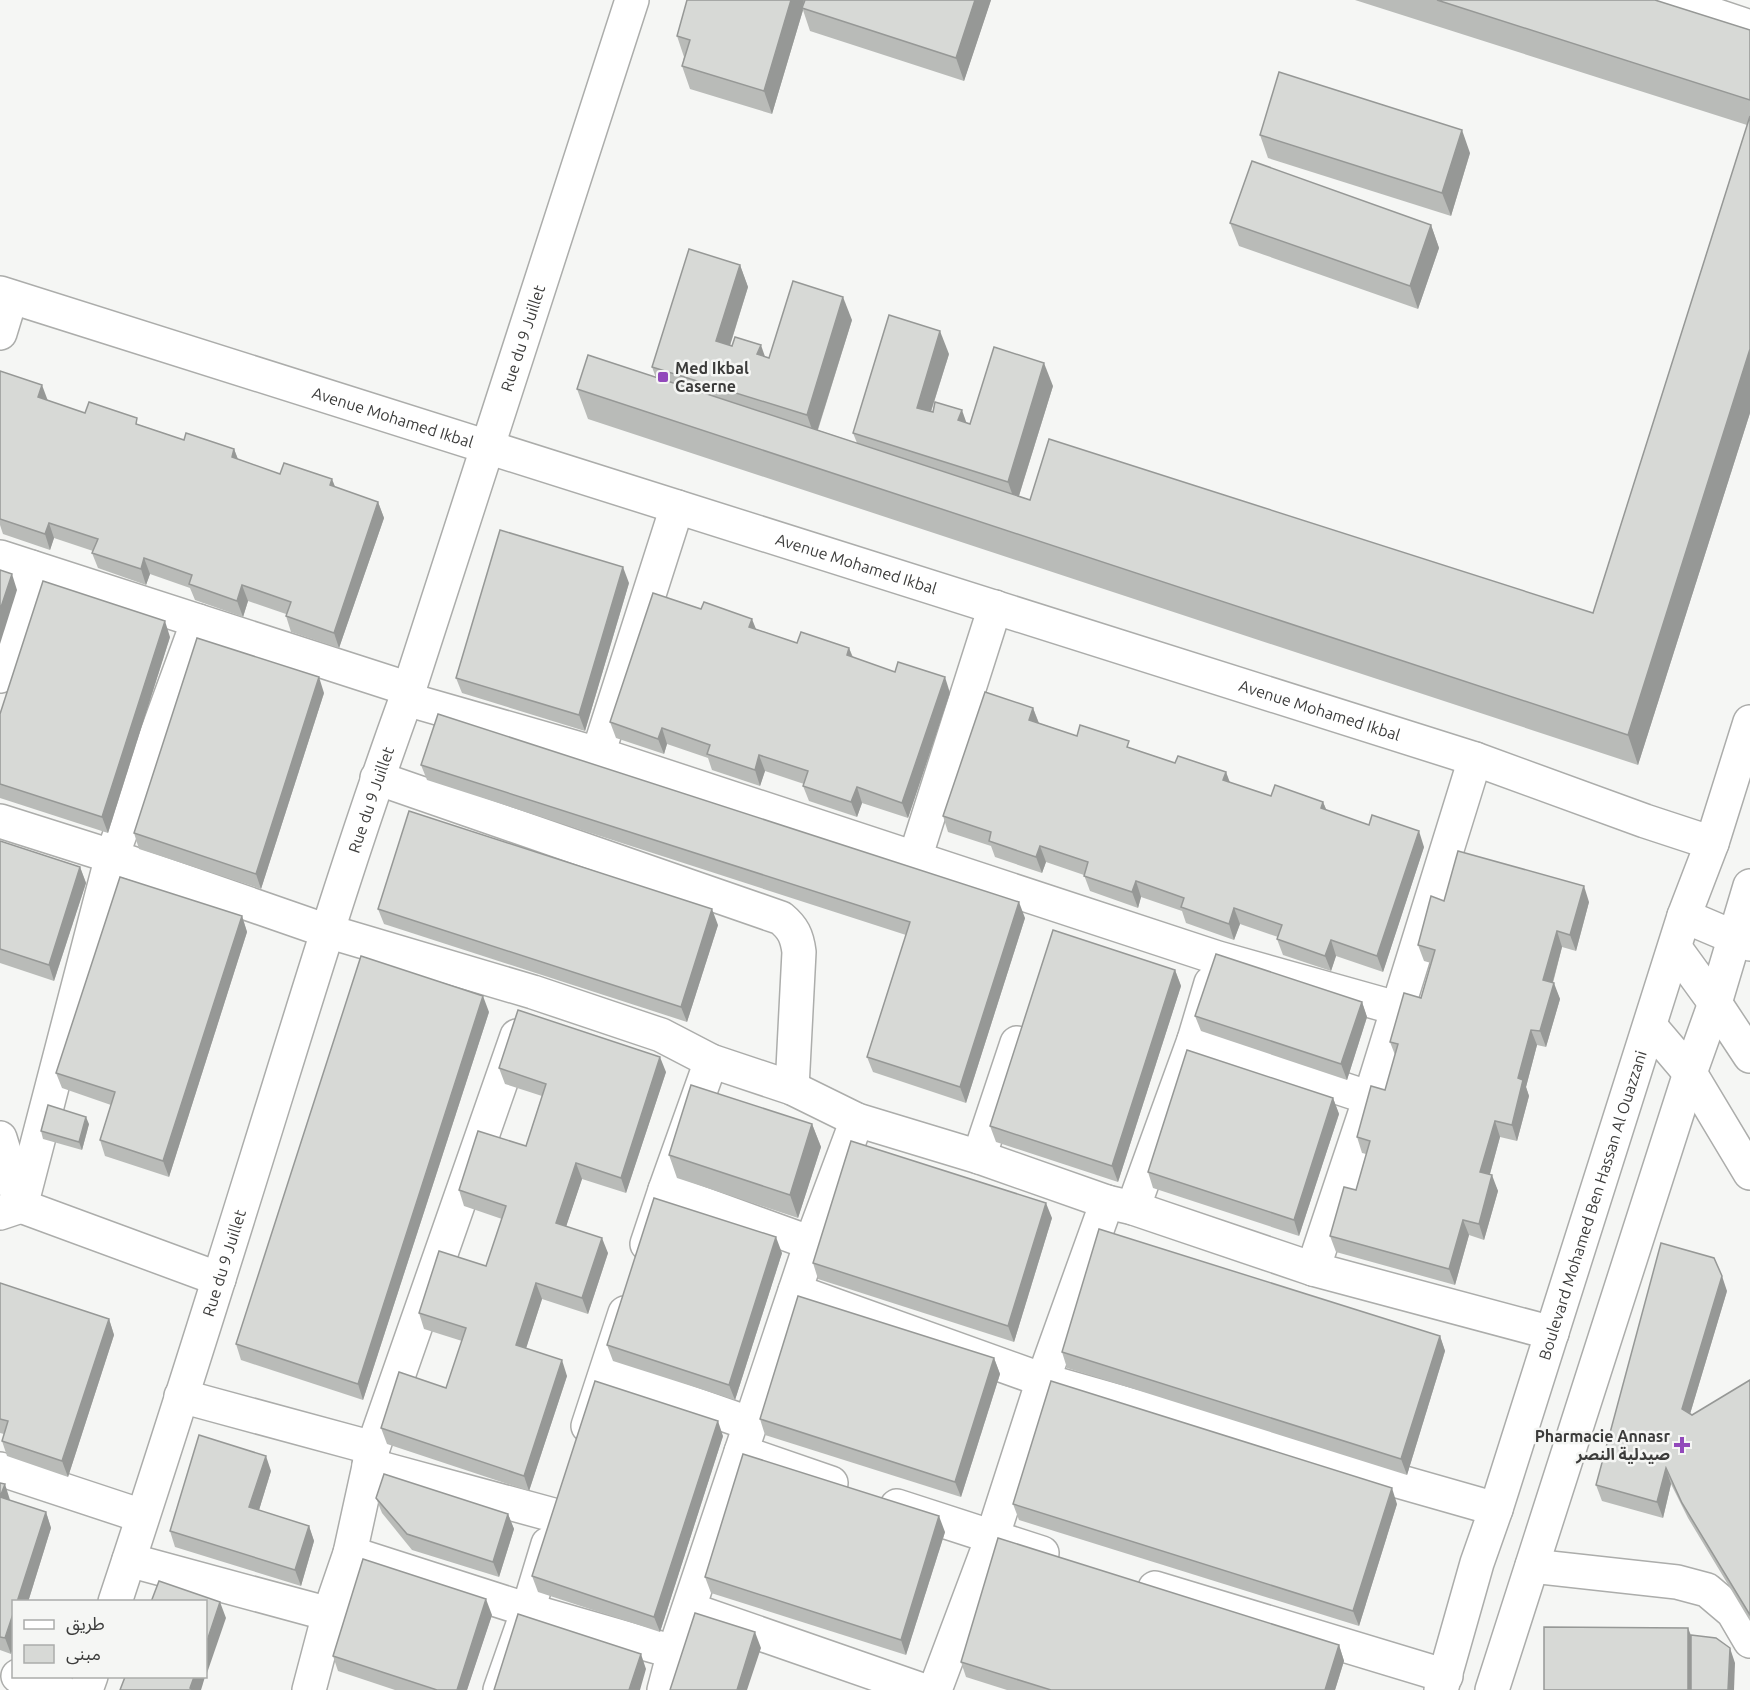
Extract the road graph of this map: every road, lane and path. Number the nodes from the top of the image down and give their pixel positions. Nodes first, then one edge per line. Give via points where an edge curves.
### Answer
1 (632, 0) edge
2 (1670, 0) edge
3 (1750, 27) edge
4 (5, 295) edge
5 (0, 333) edge
6 (487, 447) junction
7 (677, 507) junction
8 (0, 557) edge
9 (31, 567) junction
10 (995, 608) junction
11 (198, 621) junction
12 (0, 676) edge
13 (408, 694) junction
14 (1750, 722) edge
15 (598, 754) junction
16 (1475, 759) junction
17 (377, 778) junction
18 (0, 821) edge
19 (1712, 843) junction
20 (112, 856) junction
21 (915, 858) junction
22 (1750, 886) edge
23 (1684, 916) junction
24 (327, 931) junction
25 (1742, 941) edge
26 (1675, 948) junction
27 (1218, 958) junction
28 (532, 992) junction
29 (1715, 1003) junction
30 (1396, 1008) junction
31 (1029, 1010) edge
32 (1650, 1026) junction
33 (1194, 1040) junction
34 (1750, 1056) edge
35 (711, 1061) junction
36 (1690, 1072) junction
37 (792, 1088) junction
38 (1370, 1098) junction
39 (857, 1120) junction
40 (0, 1138) edge
41 (979, 1156) junction
42 (1750, 1173) edge
43 (664, 1190) junction
44 (1120, 1205) junction
45 (10, 1210) edge
46 (811, 1243) junction
47 (1313, 1269) junction
48 (219, 1279) junction
49 (795, 1292) junction
50 (1552, 1333) junction
51 (606, 1373) junction
52 (1042, 1380) junction
53 (181, 1396) junction
54 (746, 1438) junction
55 (580, 1450) edge
56 (371, 1457) junction
57 (0, 1469) edge
58 (568, 1483) edge
59 (1496, 1509) junction
60 (142, 1516) junction
61 (557, 1516) junction
62 (992, 1538) junction
63 (350, 1553) junction
64 (129, 1560) junction
65 (1071, 1562) edge
66 (1532, 1566) junction
67 (1128, 1580) edge
68 (116, 1600) edge
69 (689, 1609) junction
70 (528, 1610) junction
71 (329, 1614) junction
72 (1750, 1641) edge
73 (674, 1652) junction
74 (22, 1678) edge
75 (1443, 1683) edge
76 (60, 1690) edge
77 (309, 1690) edge
78 (500, 1690) edge
79 (664, 1690) edge
80 (922, 1690) edge
81 (935, 1690) edge
82 (1492, 1690) edge

1 - 6 street, Rue du 9 Juillet
2 - 3 street
4 - 5 street
4 - 6 street, Avenue Mohamed Ikbal
6 - 7 street, Avenue Mohamed Ikbal
6 - 13 street, Rue du 9 Juillet
7 - 10 street, Avenue Mohamed Ikbal
7 - 15 street
8 - 9 street
9 - 11 street
9 - 12 street
10 - 16 street, Avenue Mohamed Ikbal
10 - 21 street
11 - 13 street
11 - 20 street
13 - 15 street
13 - 17 street, Rue du 9 Juillet
14 - 19 street, Boulevard Mohamed Ben Hassan Al Ouazzani
15 - 21 street
16 - 19 street, Avenue Mohamed Ikbal
16 - 30 street
17 - 24 street, Rue du 9 Juillet
17 - 37 street via 781,918 798,937 799,952
18 - 20 street
19 - 23 street, Boulevard Mohamed Ben Hassan Al Ouazzani
20 - 24 street
20 - 45 street
21 - 27 street via 1060,919
22 - 25 street
23 - 25 street
23 - 26 street, Boulevard Mohamed Ben Hassan Al Ouazzani
24 - 28 street
24 - 48 street, Rue du 9 Juillet
25 - 29 street
26 - 29 street
26 - 32 street, Boulevard Mohamed Ben Hassan Al Ouazzani
27 - 30 street
27 - 33 street
28 - 35 street via 661,1035
28 - 56 street
29 - 34 street
29 - 36 street
30 - 38 street
31 - 41 street
32 - 36 street
32 - 50 street, Boulevard Mohamed Ben Hassan Al Ouazzani
33 - 38 street
33 - 44 street
35 - 37 street
35 - 43 street
36 - 42 street
36 - 66 street
37 - 39 street
38 - 47 street
39 - 41 street
39 - 46 street
40 - 45 street
41 - 44 street
43 - 46 street
43 - 51 street
44 - 47 street
44 - 52 street
45 - 48 street
46 - 49 street
47 - 50 street
48 - 53 street, Rue du 9 Juillet
49 - 52 street
49 - 54 street
50 - 59 street, Boulevard Mohamed Ben Hassan Al Ouazzani
51 - 54 street
51 - 55 street
52 - 59 street
52 - 62 street
53 - 56 street
53 - 60 street, Rue du 9 Juillet
54 - 62 street via 867,1495
54 - 69 street
56 - 61 street
56 - 63 street
57 - 60 street
58 - 61 street
59 - 75 street, Boulevard Mohamed Ben Hassan Al Ouazzani
60 - 64 street, Rue du 9 Juillet
61 - 70 street
62 - 65 street
62 - 81 street
63 - 70 street
63 - 71 street
64 - 68 street, Rue du 9 Juillet
64 - 71 street
66 - 72 street via 1677,1582 1707,1590 1733,1612
66 - 82 street
67 - 75 street
69 - 73 street
69 - 80 street
70 - 73 street
70 - 78 street
71 - 77 street
73 - 79 street
74 - 76 street

